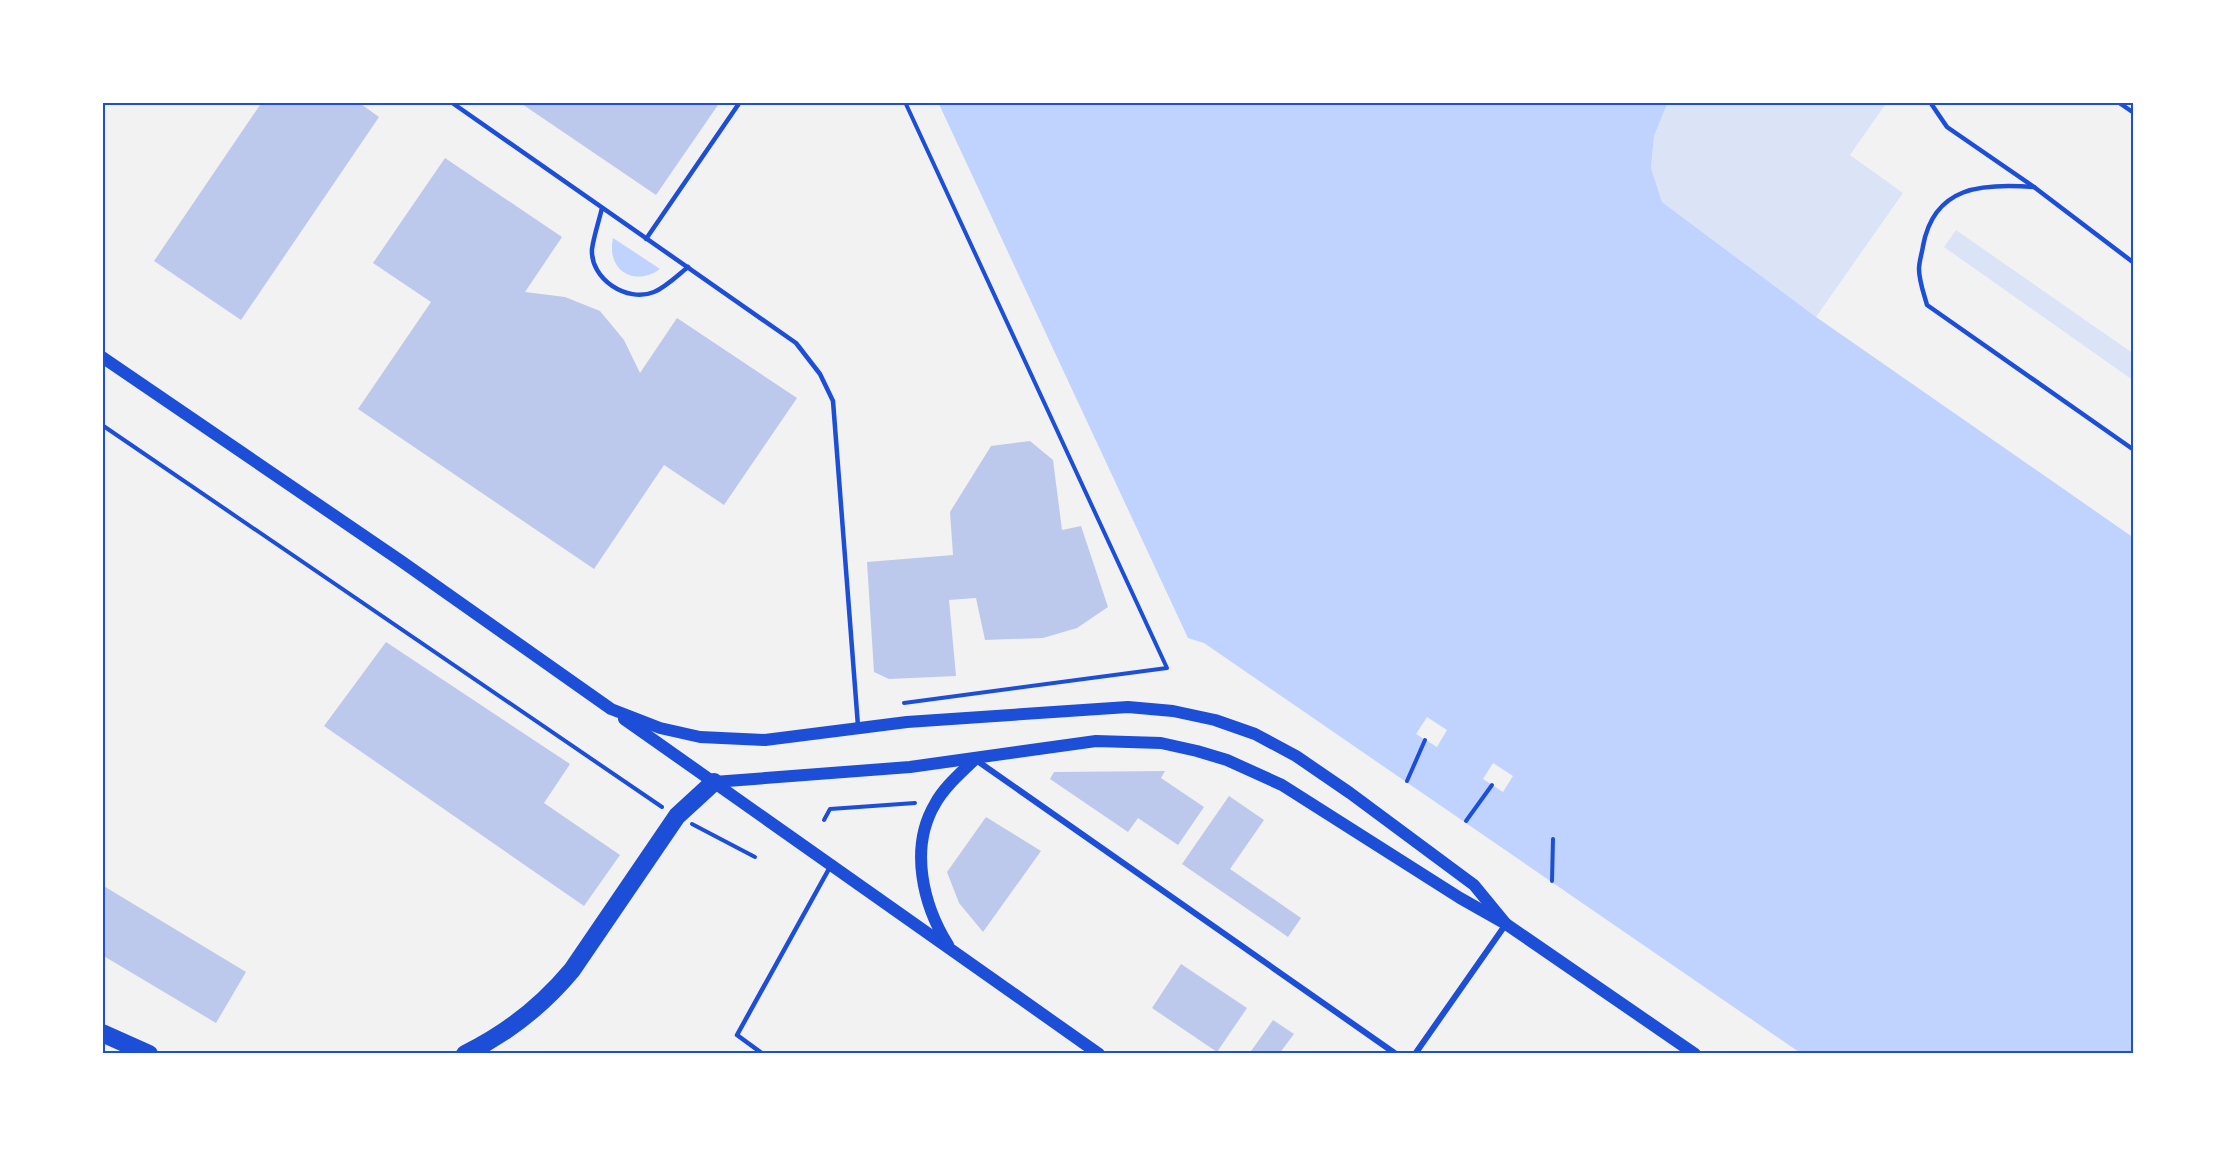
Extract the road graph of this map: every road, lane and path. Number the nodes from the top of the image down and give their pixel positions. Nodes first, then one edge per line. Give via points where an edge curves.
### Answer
1 (451, 102) edge
2 (740, 102) edge
3 (905, 102) edge
4 (1930, 102) edge
5 (2118, 102) edge
6 (2134, 113) edge
7 (2034, 187) junction
8 (602, 208) junction
9 (646, 238) junction
10 (2134, 263) edge
11 (688, 267) junction
12 (102, 357) edge
13 (102, 426) edge
14 (2134, 450) edge
15 (904, 703) dead end
16 (611, 710) junction
17 (858, 729) junction
18 (1425, 740) dead end
19 (975, 759) junction
20 (1407, 781) dead end
21 (714, 782) junction
22 (1492, 785) dead end
23 (915, 803) dead end
24 (677, 816) junction
25 (824, 820) dead end
26 (1466, 821) dead end
27 (1553, 838) dead end
28 (755, 857) dead end
29 (831, 865) junction
30 (1552, 881) dead end
31 (1506, 924) junction
32 (950, 949) junction
33 (102, 1034) edge
34 (149, 1054) edge
35 (465, 1054) edge
36 (764, 1054) edge
37 (1099, 1054) edge
38 (1396, 1054) edge
39 (1415, 1054) edge
40 (1695, 1054) edge

1 - 8 lane
2 - 9 lane
3 - 15 path via 1167,668
4 - 7 lane via 1947,127
5 - 6 lane
7 - 10 lane
7 - 14 lane via 1977,188 1944,202 1926,231 1919,269 1927,305
8 - 9 lane
8 - 11 lane via 592,250 598,272 612,288 634,296 654,292
9 - 11 lane
11 - 17 lane via 796,343 820,374 833,401
12 - 16 main road
13 - 24 path
16 - 17 main road via 700,737 765,740
16 - 21 main road
17 - 31 main road via 1128,707 1215,720 1254,734 1296,756 1350,793 1474,885
18 - 20 path
19 - 21 main road
19 - 31 main road via 1064,744 1117,741 1161,743 1227,760 1282,785
19 - 32 main road via 934,804 924,833 924,894 934,923
19 - 38 street
21 - 24 highway
21 - 29 main road
22 - 26 path
23 - 25 path via 830,809
24 - 28 path
24 - 35 highway via 556,990 519,1022
27 - 30 path
29 - 32 main road
29 - 36 lane via 737,1035
31 - 39 street
31 - 40 main road
32 - 37 main road
33 - 34 highway

